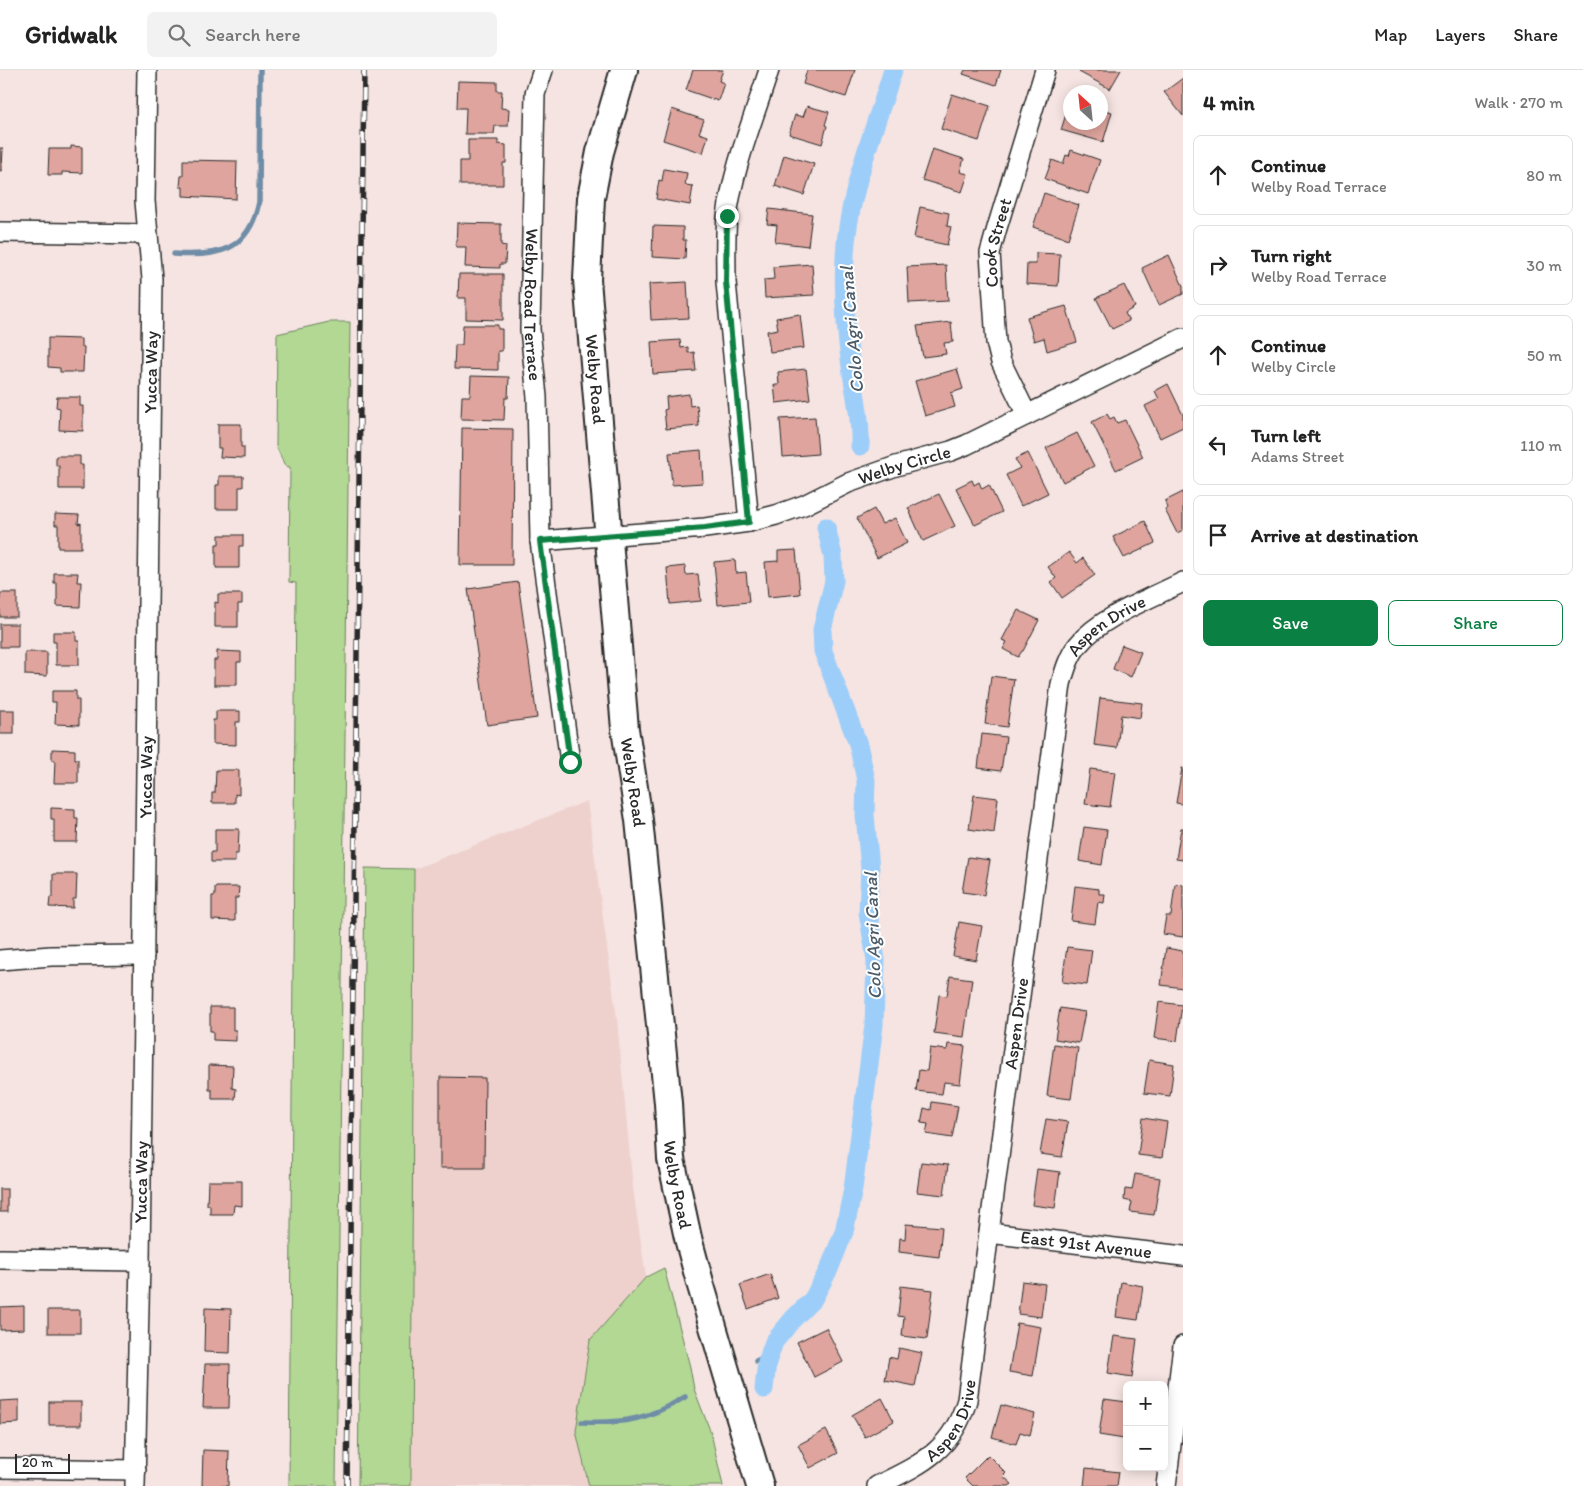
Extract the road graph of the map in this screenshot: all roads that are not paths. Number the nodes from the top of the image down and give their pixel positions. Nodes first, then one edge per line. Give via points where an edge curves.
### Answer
1 (147, 70) edge
2 (544, 70) edge
3 (624, 70) edge
4 (769, 70) edge
5 (1046, 70) edge
6 (0, 232) edge
7 (147, 234) junction
8 (1183, 338) edge
9 (1027, 415) junction
10 (749, 522) junction
11 (609, 535) junction
12 (540, 541) junction
13 (1183, 582) edge
14 (570, 762) dead end
15 (144, 955) junction
16 (0, 960) edge
17 (988, 1233) junction
18 (1183, 1256) edge
19 (0, 1259) edge
20 (140, 1261) junction
21 (1183, 1346) edge
22 (0, 1468) edge
23 (136, 1478) edge
24 (760, 1486) edge
25 (877, 1486) edge
26 (1166, 1486) edge

1 - 7 street, Yucca Way
2 - 12 street, Welby Road Terrace via 535,94 530,329 538,397
3 - 11 street, Welby Road via 600,152 591,198 587,271
4 - 10 street via 734,182 727,216 726,282
5 - 9 street, Cook Street via 990,253 996,342 1001,362
6 - 7 street
7 - 15 street, Yucca Way via 152,279
8 - 9 street, Welby Circle
9 - 10 street, Welby Circle via 951,451 896,466 776,515
10 - 11 street, Welby Circle
11 - 12 street
11 - 24 street, Welby Road via 625,729 639,820 671,1159 701,1286
12 - 14 street, Welby Road Terrace
13 - 17 street, Aspen Drive via 1095,628 1077,646 1064,670
15 - 16 street
15 - 20 street, Yucca Way
17 - 18 street, East 91st Avenue
17 - 25 street, Aspen Drive via 964,1410 957,1425 930,1457
19 - 20 street
20 - 23 street, Yucca Way
21 - 26 street
22 - 23 street

